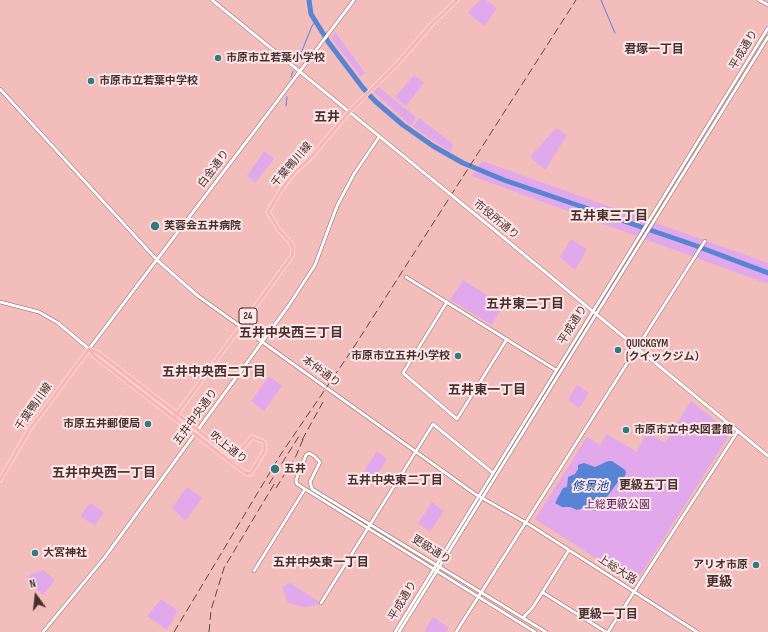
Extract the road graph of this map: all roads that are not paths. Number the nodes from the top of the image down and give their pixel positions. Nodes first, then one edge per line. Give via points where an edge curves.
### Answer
1 (212, 0) edge
2 (354, 0) edge
3 (457, 0) edge
4 (759, 0) edge
5 (768, 5) edge
6 (768, 28) edge
7 (768, 37) edge
8 (300, 71) junction
9 (0, 89) edge
10 (349, 112) junction
11 (379, 137) junction
12 (705, 241) dead end
13 (158, 260) junction
14 (406, 277) dead end
15 (0, 302) edge
16 (447, 302) junction
17 (592, 311) junction
18 (596, 314) junction
19 (241, 326) junction
20 (506, 339) junction
21 (262, 341) junction
22 (637, 348) junction
23 (89, 349) junction
24 (556, 370) junction
25 (178, 414) junction
26 (174, 418) junction
27 (198, 429) junction
28 (738, 431) junction
29 (195, 433) junction
30 (415, 452) junction
31 (768, 456) edge
32 (493, 473) junction
33 (0, 480) edge
34 (305, 489) junction
35 (476, 495) junction
36 (482, 499) junction
37 (371, 523) junction
38 (527, 523) junction
39 (368, 528) junction
40 (569, 550) junction
41 (436, 564) junction
42 (440, 566) junction
43 (433, 568) junction
44 (254, 571) dead end
45 (437, 571) junction
46 (482, 592) junction
47 (542, 592) junction
48 (635, 592) junction
49 (478, 597) junction
50 (321, 603) dead end
51 (523, 618) junction
52 (43, 632) edge
53 (395, 632) edge
54 (399, 632) edge
55 (456, 632) edge
56 (535, 632) edge
57 (546, 632) edge
58 (607, 632) edge
59 (697, 632) edge

1 - 8 street, 市役所通り
2 - 8 street, 白金通り
3 - 10 main road, 千葉鴨川線 / 24
4 - 5 street
6 - 17 street, 平成通り
7 - 18 street, 平成通り
8 - 10 street, 市役所通り
8 - 13 street, 白金通り
9 - 13 street, 本仲通り
10 - 11 street, 市役所通り
10 - 19 main road, 千葉鴨川線 / 24 via 311,158 294,173 270,206 268,212 271,218 291,243 293,251 289,261
11 - 17 street, 市役所通り, bridge
11 - 21 street, 五井中央通り via 336,206 315,265
12 - 22 street
13 - 19 street, 本仲通り via 198,296
13 - 23 street, 白金通り
14 - 16 street
15 - 23 street, 吹上通り via 39,312
16 - 20 street
16 - 20 street via 403,373 457,418
17 - 18 street, 市役所通り
17 - 24 street, 平成通り
18 - 22 street, 市役所通り
18 - 36 street, 平成通り
19 - 21 street, 本仲通り
19 - 25 main road, 千葉鴨川線 / 24
20 - 24 street
21 - 27 street, 五井中央通り
21 - 30 street, 本仲通り
22 - 28 street, 市役所通り
22 - 38 street
23 - 25 main road, 吹上通り via 97,352
23 - 26 main road, 吹上通り via 94,356
23 - 33 main road, 千葉鴨川線 via 35,421
24 - 32 street, 平成通り
25 - 26 main road, 千葉鴨川線 / 24
25 - 27 main road, 吹上通り
26 - 29 main road, 吹上通り
27 - 29 street, 五井中央通り
27 - 29 main road, 吹上通り via 231,456 236,456 253,437 264,442 265,450 248,474
28 - 31 street, 市役所通り
28 - 48 street
29 - 52 street, 五井中央通り via 105,557
30 - 32 street via 433,424
30 - 35 street, 本仲通り
30 - 37 street
32 - 35 street, 平成通り
34 - 37 street, 更級通り via 297,484 296,480 308,453 319,459 320,464 310,482 312,489
34 - 39 street, 更級通り
34 - 44 street
35 - 36 street, 本仲通り
35 - 41 street, 平成通り
36 - 38 street, 上総大路
36 - 42 street, 平成通り
37 - 39 street
37 - 41 street, 更級通り
38 - 40 street, 上総大路
38 - 46 street
39 - 43 street, 更級通り
39 - 50 street
40 - 47 street
40 - 48 street, 上総大路
41 - 42 street, 更級通り
41 - 43 street, 平成通り
42 - 45 street, 平成通り
42 - 46 street, 更級通り
43 - 45 street, 更級通り
43 - 53 street, 平成通り
45 - 49 street, 更級通り
45 - 54 street, 平成通り
46 - 49 street
46 - 51 street, 更級通り
47 - 51 street
47 - 58 street
48 - 58 street
48 - 59 street, 上総大路
49 - 55 street
49 - 56 street, 更級通り
51 - 57 street, 更級通り

